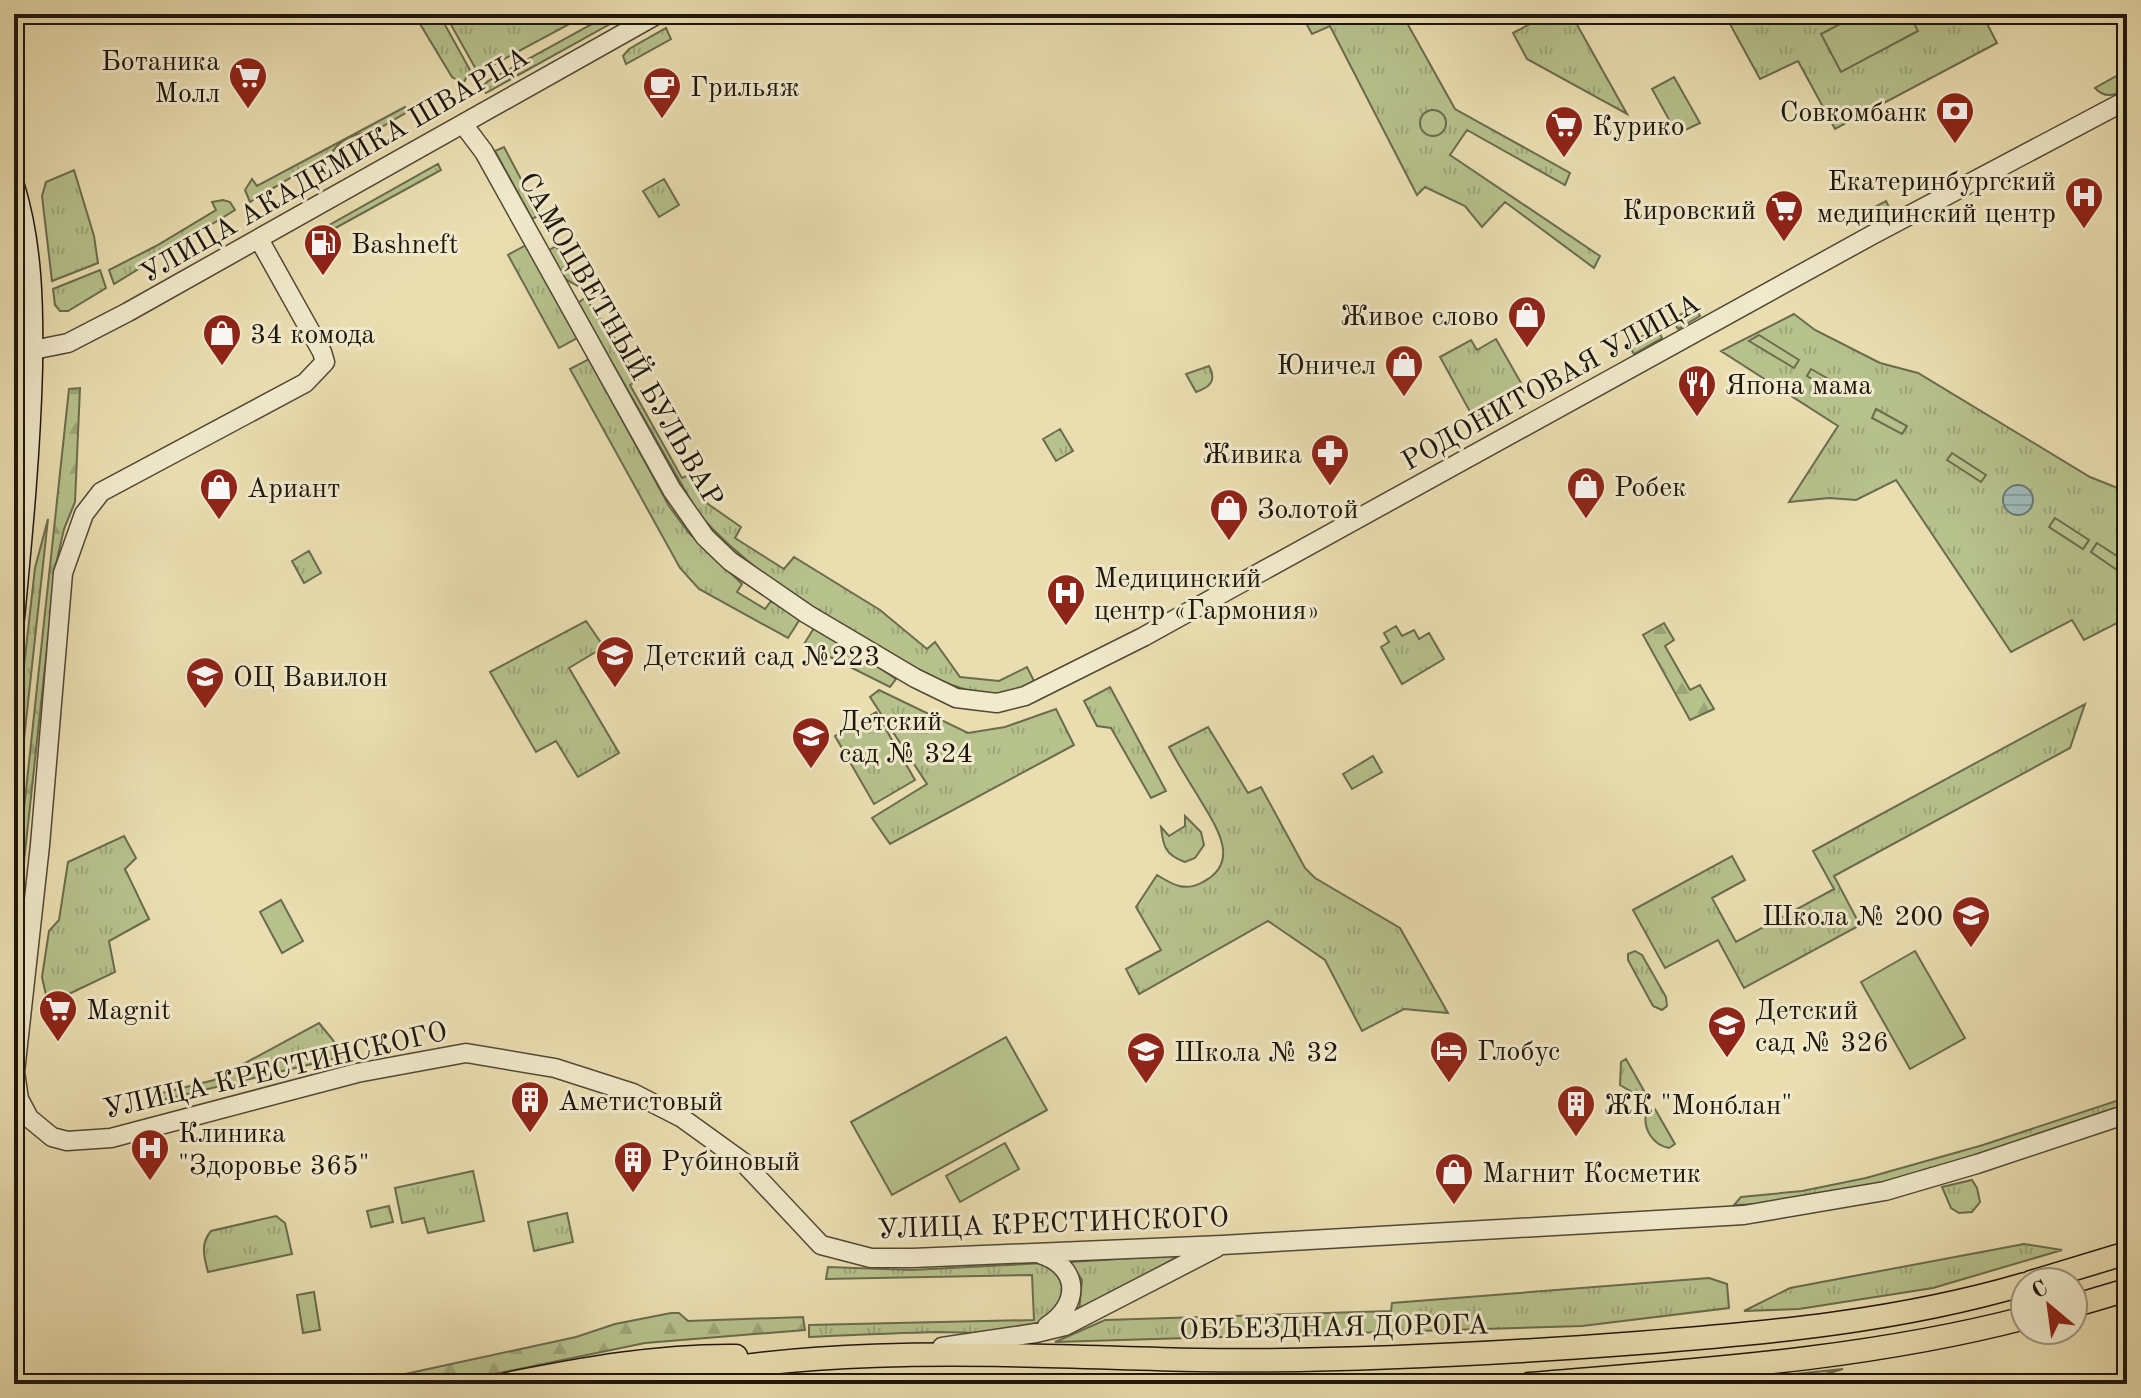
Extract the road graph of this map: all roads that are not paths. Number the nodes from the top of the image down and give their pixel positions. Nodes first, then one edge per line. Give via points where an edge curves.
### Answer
1 (658, 14) edge
2 (2127, 100) edge
3 (463, 124) junction
4 (14, 186) edge
5 (260, 241) junction
6 (33, 350) junction
7 (14, 618) edge
8 (997, 703) joint
9 (2127, 1114) edge
10 (1222, 1245) junction
11 (1037, 1253) junction
12 (2127, 1253) edge
13 (2084, 1266) edge
14 (2009, 1288) edge
15 (2127, 1290) edge
16 (2089, 1301) edge
17 (2009, 1322) edge
18 (1036, 1333) junction
19 (901, 1354) junction
20 (833, 1357) junction
21 (507, 1384) edge
22 (640, 1384) edge
23 (1529, 1384) edge

1 - 3 street, УЛИЦА АКАДЕМИКА ШВАРЦА
2 - 8 street, РОДОНИТОВАЯ УЛИЦА via 1143,637 1025,696
3 - 5 street, УЛИЦА АКАДЕМИКА ШВАРЦА
3 - 8 street, САМОЦВЕТНЫЙ БУЛЬВАР via 484,152 672,490 705,537 730,561 807,614 915,678 956,698
4 - 6 main road via 29,266
5 - 6 street, УЛИЦА АКАДЕМИКА ШВАРЦА via 68,343
5 - 11 street, УЛИЦА КРЕСТИНСКОГО via 325,362 305,383 101,492 84,514 63,573 15,1072 19,1099 29,1118 52,1137 67,1141 111,1138 357,1073 466,1053 555,1068 633,1093 682,1118 743,1162 821,1245 871,1258
6 - 7 main road
9 - 10 street, УЛИЦА КРЕСТИНСКОГО via 1885,1191 1744,1215
10 - 11 street, УЛИЦА КРЕСТИНСКОГО
10 - 18 street via 1065,1326
11 - 18 street via 1067,1271 1070,1290 1067,1310
12 - 13 main road
14 - 19 main road, ОБЪЕЗДНАЯ ДОРОГА via 1879,1319 1493,1354 1268,1361
15 - 16 main road
17 - 23 main road via 1930,1340 1821,1355
18 - 19 street
19 - 20 main road, ОБЪЕЗДНАЯ ДОРОГА
20 - 21 main road via 690,1356
20 - 22 main road, ОБЪЕЗДНАЯ ДОРОГА via 682,1374

